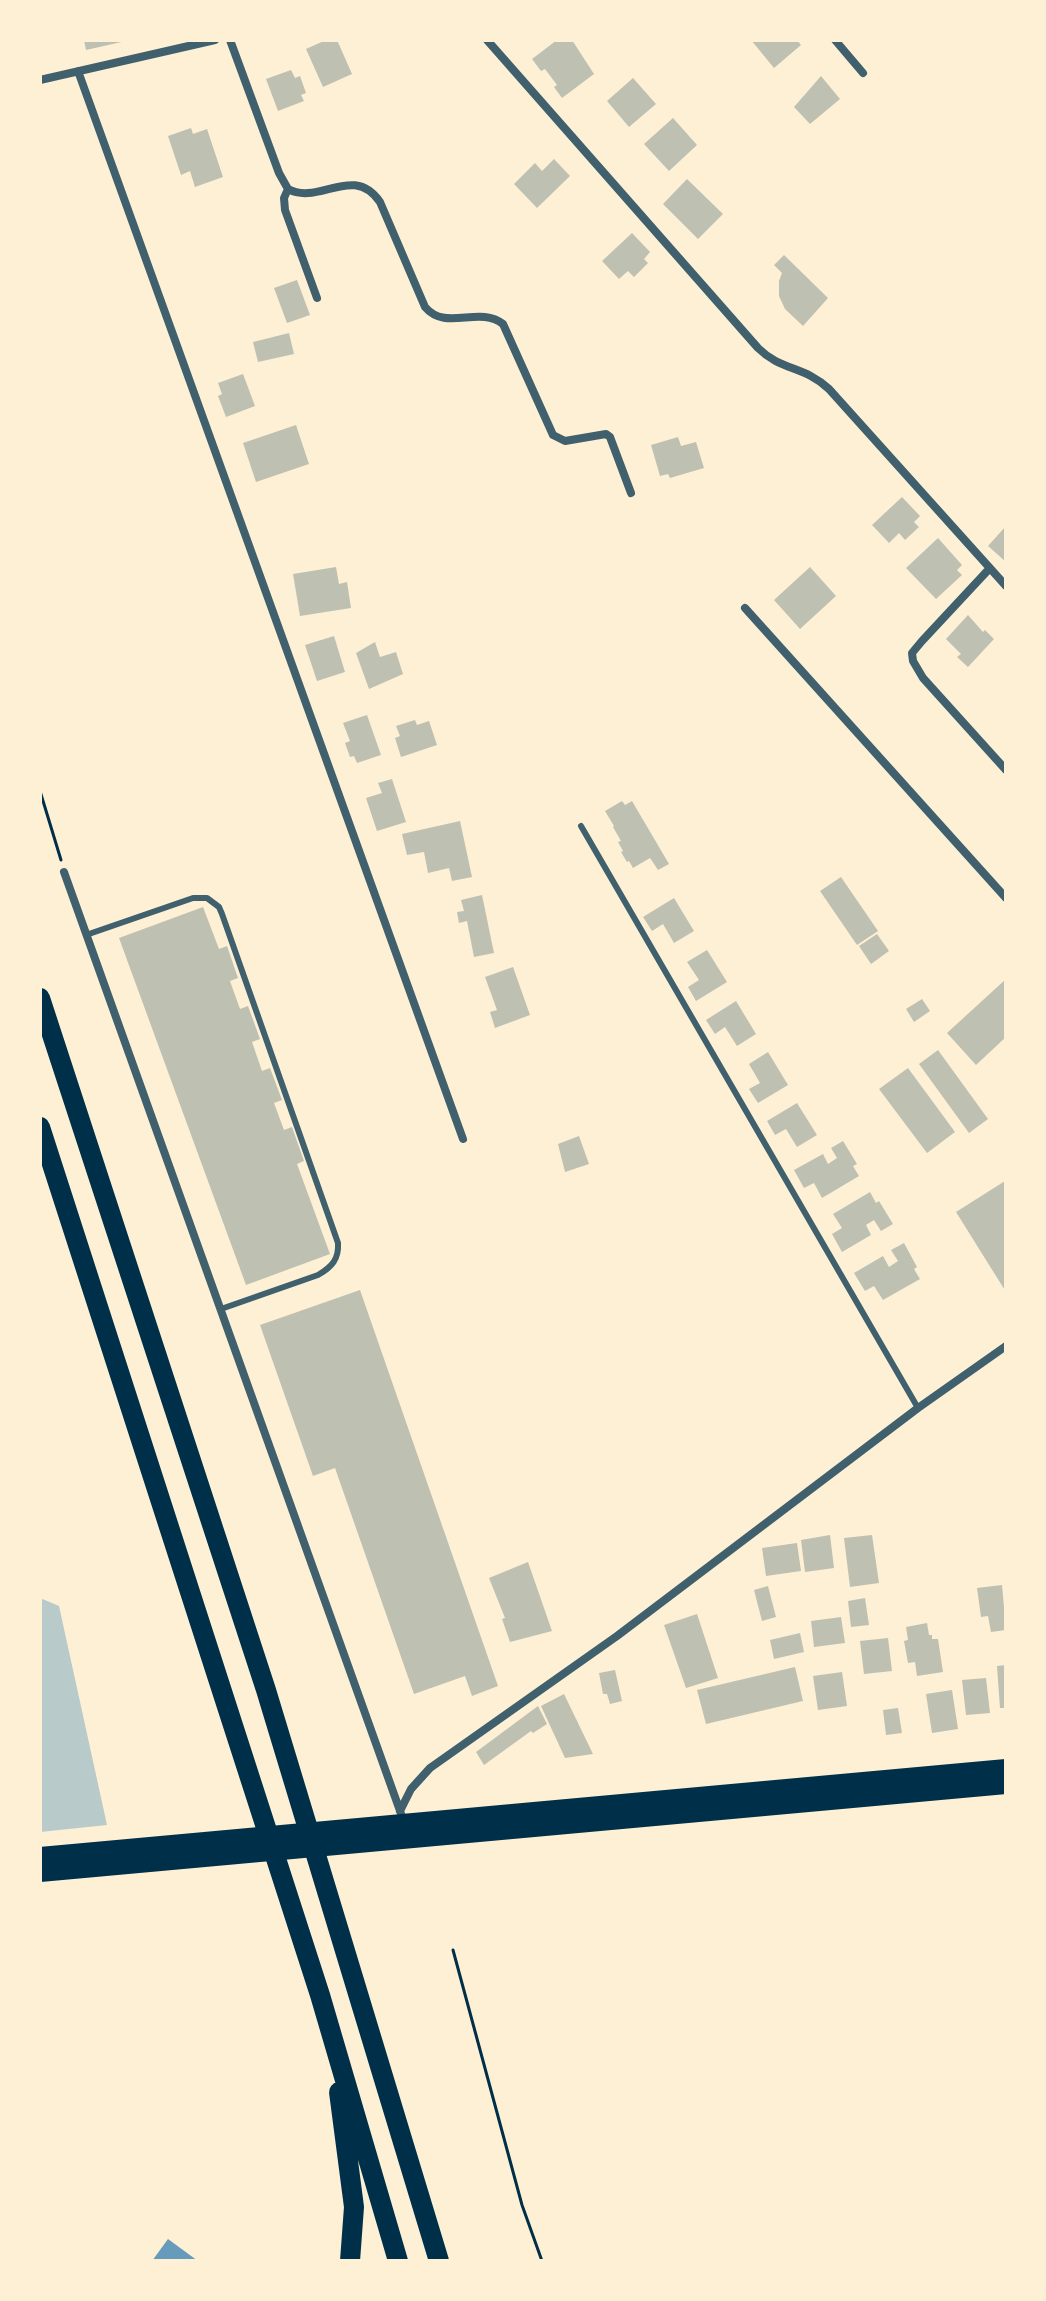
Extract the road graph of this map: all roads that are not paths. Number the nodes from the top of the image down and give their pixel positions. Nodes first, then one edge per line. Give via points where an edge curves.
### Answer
1 (215, 40) edge
2 (230, 40) edge
3 (487, 40) edge
4 (835, 40) edge
5 (78, 71) junction
6 (863, 73) dead end
7 (40, 80) edge
8 (288, 189) junction
9 (317, 298) dead end
10 (631, 493) dead end
11 (990, 568) junction
12 (1006, 586) edge
13 (745, 608) dead end
14 (1006, 770) edge
15 (581, 826) dead end
16 (64, 872) road end
17 (1006, 898) edge
18 (86, 935) junction
19 (40, 998) edge
20 (40, 1127) edge
21 (463, 1139) dead end
22 (221, 1309) junction
23 (1006, 1346) edge
24 (918, 1408) junction
25 (1006, 1768) edge
26 (1006, 1785) edge
27 (402, 1817) junction
28 (40, 1856) edge
29 (40, 1873) edge
30 (335, 2045) junction
31 (350, 2261) edge
32 (398, 2261) edge
33 (439, 2261) edge

1 - 5 street
2 - 8 street
3 - 11 street via 758,348 778,364 819,380
4 - 6 street
5 - 7 street
5 - 21 street
8 - 9 street via 285,210
8 - 10 street via 301,193 364,185 372,191 425,307 443,319 488,316 503,324 553,435 565,441 606,434
11 - 12 street
11 - 14 street via 912,653 923,678
13 - 17 street
15 - 24 lane
16 - 18 street
18 - 22 street
18 - 22 lane via 193,898 207,898 222,914 339,1252 326,1271
19 - 33 highway via 266,1690
20 - 30 highway
22 - 27 street
23 - 24 street
24 - 27 street via 617,1636 430,1768 411,1789
25 - 27 highway
26 - 29 highway
27 - 28 highway
30 - 31 highway via 352,2175
30 - 32 highway

